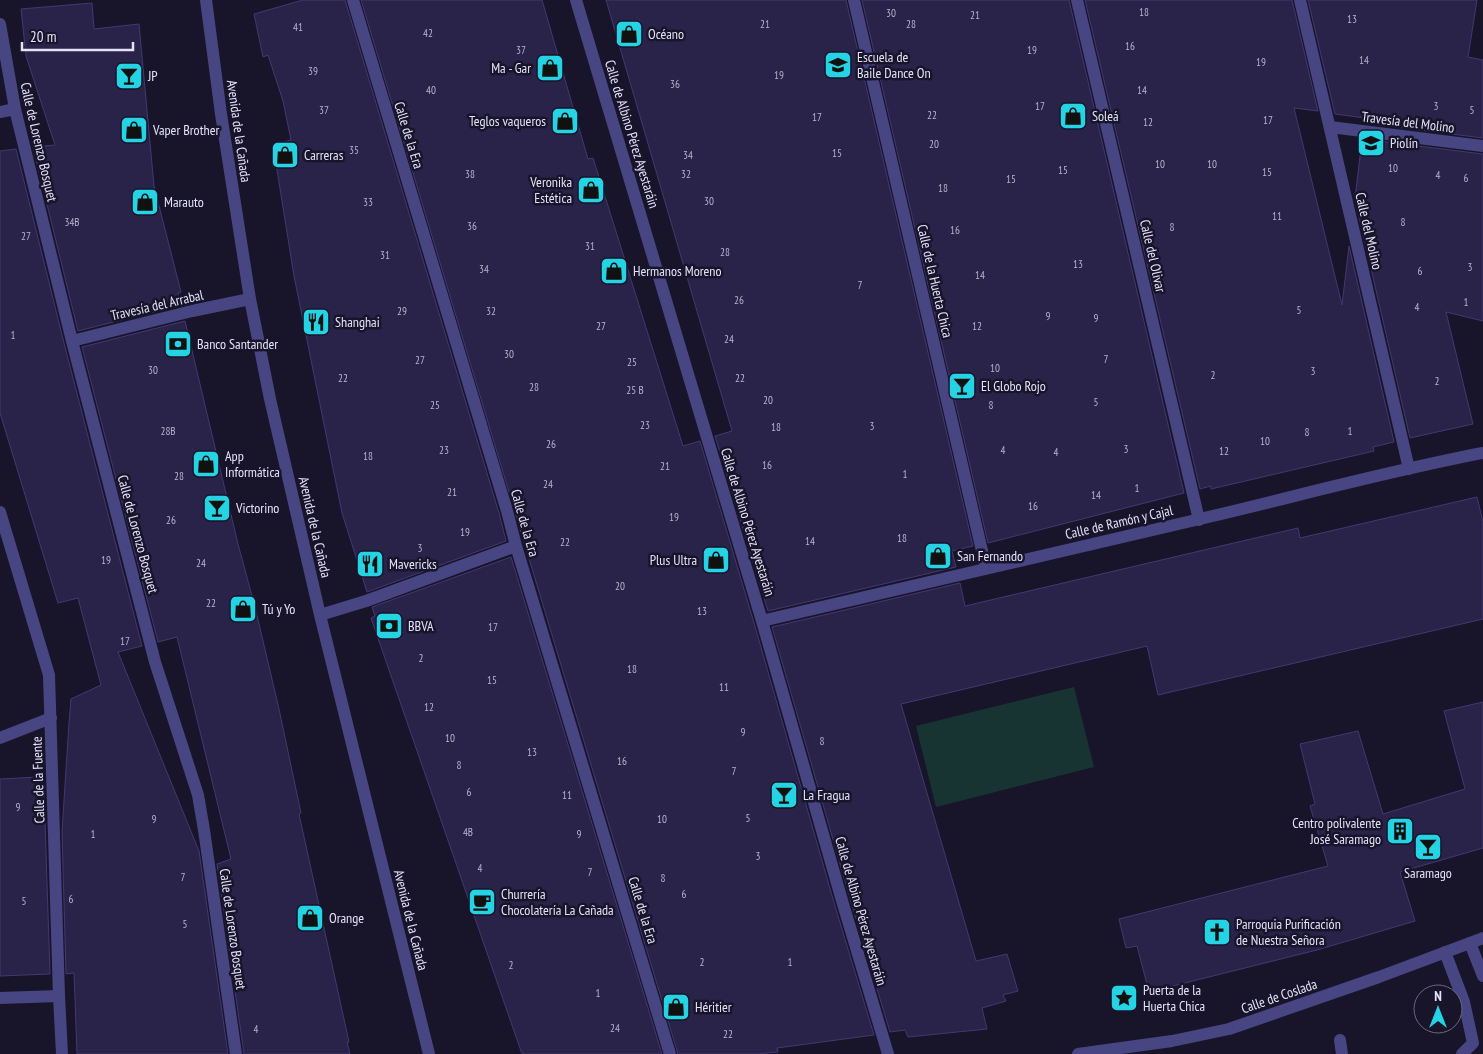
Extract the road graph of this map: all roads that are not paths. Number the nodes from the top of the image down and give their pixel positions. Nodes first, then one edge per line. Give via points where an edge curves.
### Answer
1 (206, 0) edge
2 (352, 0) edge
3 (576, 0) edge
4 (854, 0) edge
5 (1077, 0) edge
6 (1300, 0) edge
7 (0, 24) edge
8 (15, 109) junction
9 (0, 112) edge
10 (1330, 127) junction
11 (1483, 146) edge
12 (250, 299) junction
13 (72, 341) junction
14 (1483, 452) edge
15 (1408, 469) junction
16 (0, 512) edge
17 (1199, 520) junction
18 (516, 546) junction
19 (986, 568) junction
20 (320, 615) junction
21 (762, 622) junction
22 (51, 718) junction
23 (0, 738) edge
24 (1483, 938) edge
25 (1470, 943) junction
26 (1445, 952) junction
27 (1483, 976) edge
28 (59, 996) junction
29 (0, 998) edge
30 (1340, 1040) dead end
31 (62, 1054) edge
32 (236, 1054) edge
33 (429, 1054) edge
34 (670, 1054) edge
35 (888, 1054) edge
36 (1078, 1054) edge
37 (1342, 1054) edge
38 (1462, 1054) edge

1 - 12 street, Avenida de la Cañada
2 - 18 street, Calle de la Era
3 - 21 street, Calle de Albino Pérez Ayestaráin
4 - 19 street, Calle de la Huerta Chica
5 - 17 street, Calle del Olivar
6 - 10 street, Calle del Molino
7 - 8 street, Calle de Lorenzo Bosquet
8 - 9 street
8 - 13 street, Calle de Lorenzo Bosquet
10 - 11 street, Travesía del Molino
10 - 15 street, Calle del Molino
12 - 13 street, Travesía del Arrabal
12 - 20 street, Avenida de la Cañada
13 - 32 street, Calle de Lorenzo Bosquet via 155,662 198,795
14 - 15 street, Calle de Ramón y Cajal
15 - 17 street, Calle de Ramón y Cajal
16 - 22 street, Calle de la Fuente via 49,675
17 - 19 street, Calle de Ramón y Cajal
18 - 20 street
18 - 34 street, Calle de la Era
19 - 21 street, Calle de Ramón y Cajal
20 - 33 street, Avenida de la Cañada
21 - 35 street, Calle de Albino Pérez Ayestaráin
22 - 23 street
22 - 28 street, Calle de la Fuente
24 - 25 street, Calle de Coslada
25 - 26 street, Calle de Coslada
25 - 27 street
26 - 36 street, Calle de Coslada via 1229,1029 1172,1041
26 - 38 street via 1464,1002 1473,1043
28 - 29 street
28 - 31 street, Calle de la Fuente
30 - 37 street

